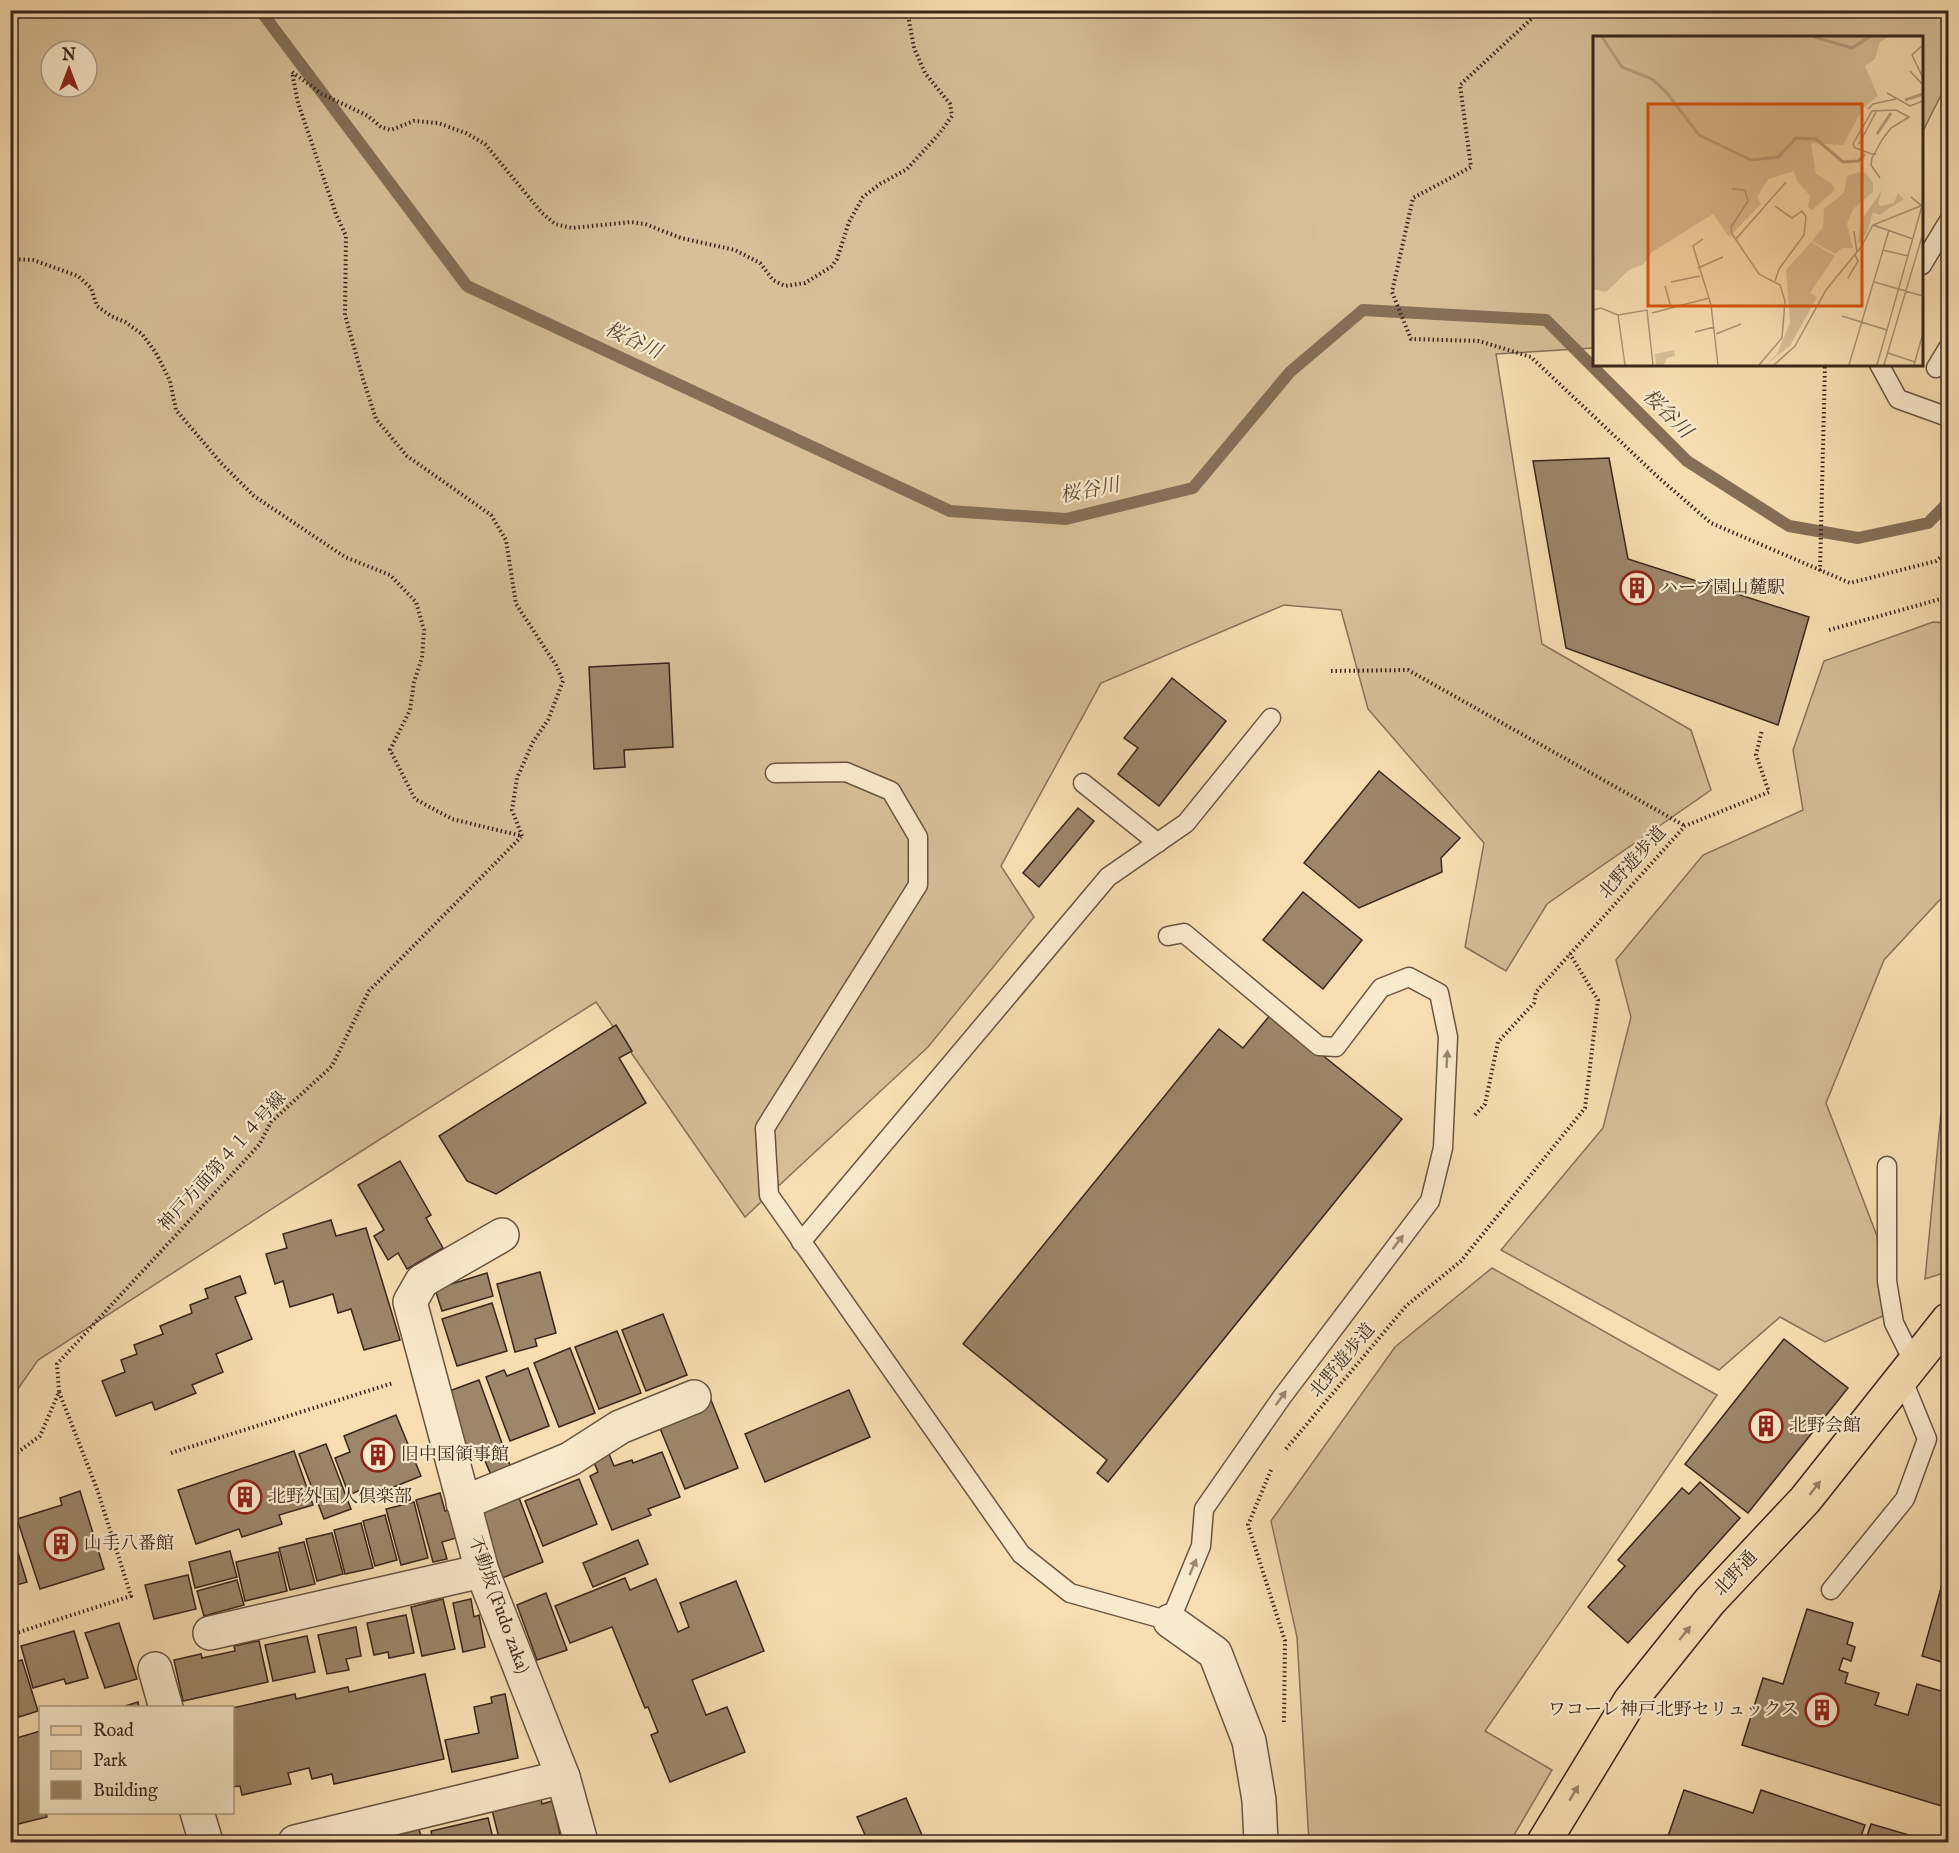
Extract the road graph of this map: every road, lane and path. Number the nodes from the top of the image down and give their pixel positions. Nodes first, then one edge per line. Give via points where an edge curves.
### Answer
1 (907, 10) edge
2 (1541, 10) edge
3 (1948, 222) edge
4 (10, 260) edge
5 (1923, 263) edge
6 (1948, 348) edge
7 (1825, 366) edge
8 (1880, 366) edge
9 (1936, 368) dead end
10 (1948, 417) edge
11 (1948, 551) edge
12 (1820, 571) junction
13 (1948, 597) edge
14 (1829, 630) dead end
15 (1331, 671) dead end
16 (1271, 718) dead end
17 (1762, 730) dead end
18 (775, 773) dead end
19 (1083, 783) dead end
20 (1685, 826) junction
21 (522, 836) junction
22 (1158, 843) junction
23 (1168, 936) dead end
24 (1570, 954) junction
25 (1443, 1148) junction
26 (1887, 1166) dead end
27 (502, 1235) dead end
28 (801, 1242) junction
29 (1948, 1320) edge
30 (1908, 1371) junction
31 (427, 1372) junction
32 (59, 1392) junction
33 (694, 1397) dead end
34 (171, 1453) dead end
35 (1281, 1455) dead end
36 (10, 1458) edge
37 (1274, 1464) dead end
38 (463, 1503) junction
39 (482, 1571) junction
40 (1831, 1590) dead end
41 (1170, 1621) junction
42 (210, 1634) dead end
43 (10, 1635) edge
44 (155, 1669) dead end
45 (166, 1706) edge
46 (1284, 1724) dead end
47 (563, 1777) junction
48 (198, 1814) edge
49 (206, 1842) edge
50 (295, 1842) edge
51 (581, 1842) edge
52 (1261, 1842) edge
53 (1544, 1842) edge

1 - 21 path via 914,48 925,73 950,104 952,116 907,169 863,197 849,222 837,259 805,284 785,285 773,280 760,263 735,250 681,238 645,224 572,228 555,224 485,144 466,133 432,122 414,121 391,130 381,127 292,72 298,103 346,236 345,315 376,419 407,456 491,515 506,540 516,604 563,681 548,720 517,778 512,810
2 - 12 path via 1460,85 1471,167 1413,198 1392,292 1411,339 1479,340 1531,357 1711,523
3 - 5 lane
4 - 21 path via 33,260 78,276 91,288 97,306 142,334 170,381 176,410 254,496 345,556 390,575 416,602 423,630 422,658 410,710 390,750 415,800 452,819
6 - 9 lane
7 - 12 path
8 - 10 lane via 1898,399
11 - 12 path via 1936,561 1850,583
13 - 14 path
15 - 20 path via 1408,670
16 - 22 lane via 1186,823
17 - 20 path, 北野遊歩道 via 1756,755 1769,792
18 - 28 lane via 846,772 891,791 918,837 918,885 765,1128 769,1195
19 - 22 lane
20 - 24 path, 北野遊歩道
21 - 32 path, 神戸方面第４１４号線 via 369,991 332,1066 271,1122 260,1145 57,1364
22 - 28 lane via 1108,877
25 -> 23 lane via 1448,1037 1439,993 1409,977 1381,988 1336,1047 1320,1046 1184,933
24 - 25 path, 北野遊歩道 via 1536,992 1534,1003 1498,1042 1485,1104
24 - 35 path, 北野遊歩道 via 1598,1000 1585,1108 1461,1261 1407,1306
41 -> 25 lane via 1202,1546 1204,1509 1282,1397 1430,1201
26 - 30 lane via 1887,1281
27 - 31 street, 不動坂 (Fudo zaka) via 422,1281 410,1302
28 - 41 lane via 1021,1554 1070,1593
29 - 30 main road, 北野通
30 - 40 lane via 1927,1439 1905,1499
53 -> 30 main road, 北野通 via 1630,1701 1710,1601 1805,1500
31 - 34 path
31 - 38 street, 不動坂 (Fudo zaka)
32 - 36 path, 神戸方面第４１４号線 via 40,1436
32 - 43 path via 97,1489 131,1596
33 - 38 street via 620,1427 570,1459
37 - 46 path via 1248,1525 1285,1641
38 - 39 street, 不動坂 (Fudo zaka)
39 - 42 street
39 - 47 street, 不動坂 (Fudo zaka)
41 - 52 street via 1215,1653 1249,1741
44 - 45 street
47 - 50 street
47 - 51 street, 不動坂 (Fudo zaka)
48 - 49 street

